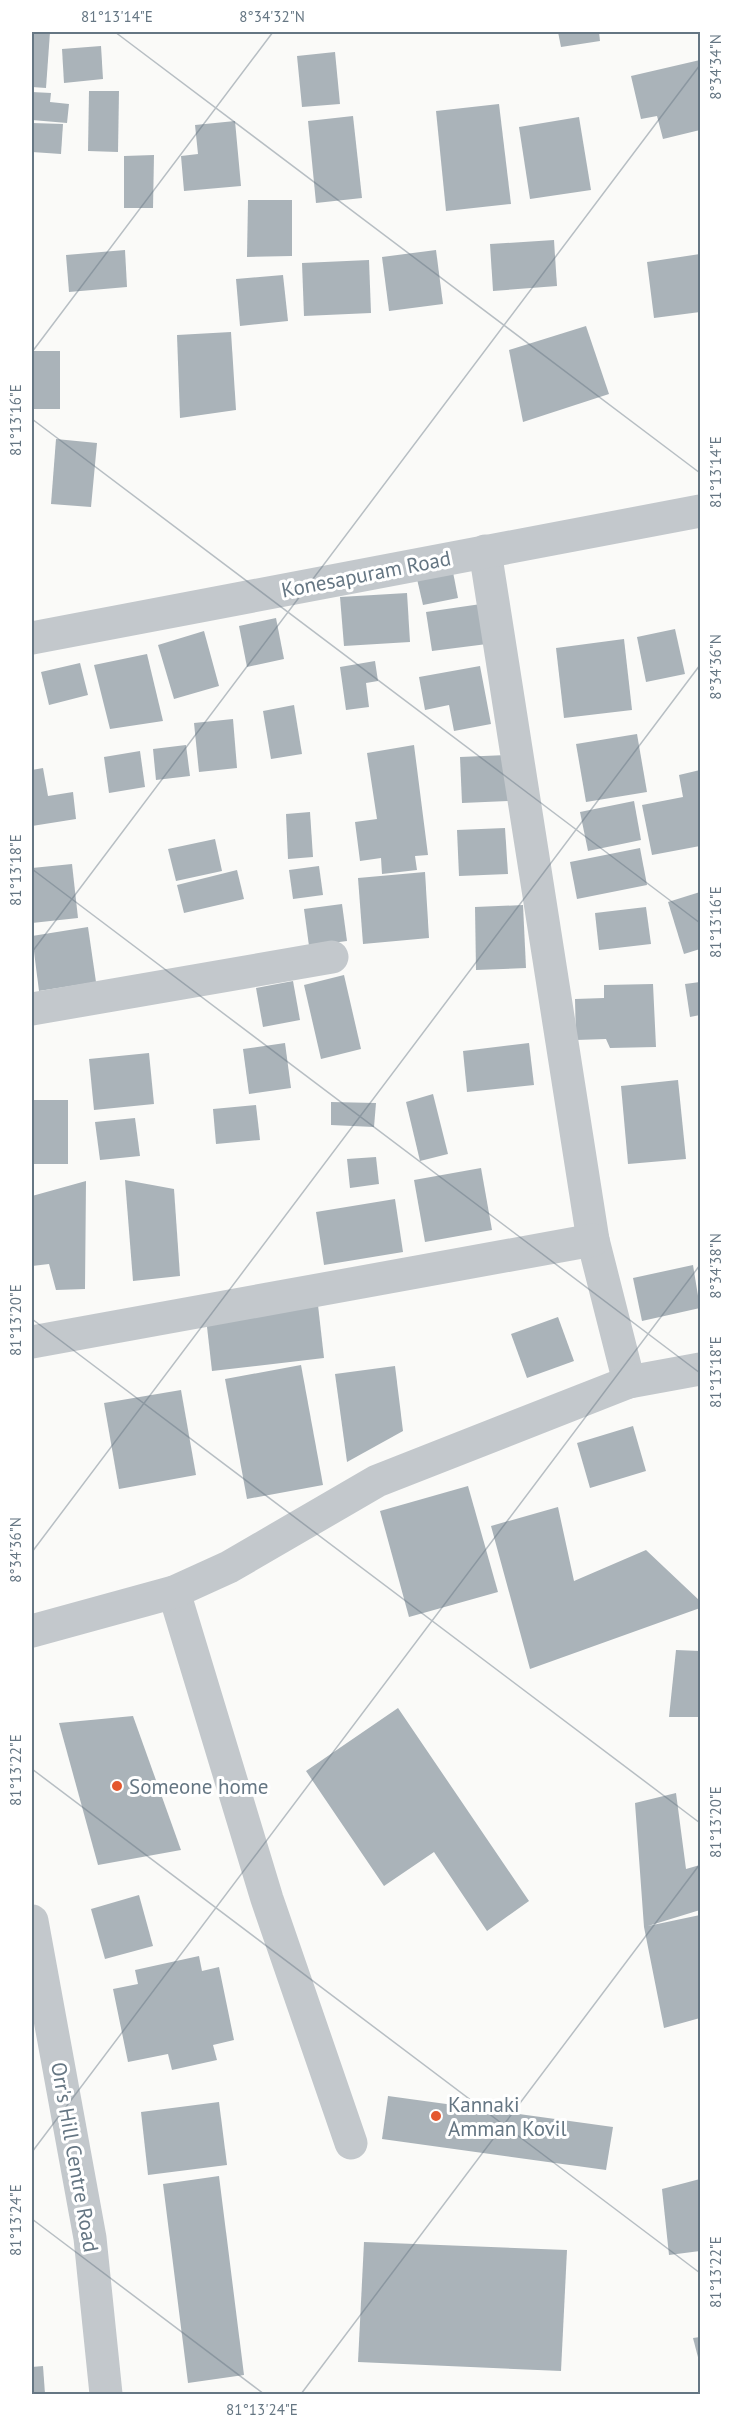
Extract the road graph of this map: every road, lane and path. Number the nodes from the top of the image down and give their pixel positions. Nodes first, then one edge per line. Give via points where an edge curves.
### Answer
1 (700, 511) edge
2 (485, 552) junction
3 (32, 638) edge
4 (332, 957) dead end
5 (32, 1009) edge
6 (593, 1240) junction
7 (32, 1342) edge
8 (700, 1369) edge
9 (629, 1382) junction
10 (174, 1592) junction
11 (32, 1631) edge
12 (32, 1921) edge
13 (351, 2143) dead end
14 (106, 2394) edge

1 - 2 street, Konesapuram Road
2 - 3 street, Konesapuram Road
2 - 6 street
4 - 5 street
6 - 7 street
6 - 9 street
8 - 9 street
9 - 10 street via 377,1481 229,1567
10 - 11 street
10 - 13 street via 267,1899
12 - 14 street, Orr's Hill Centre Road via 90,2238

